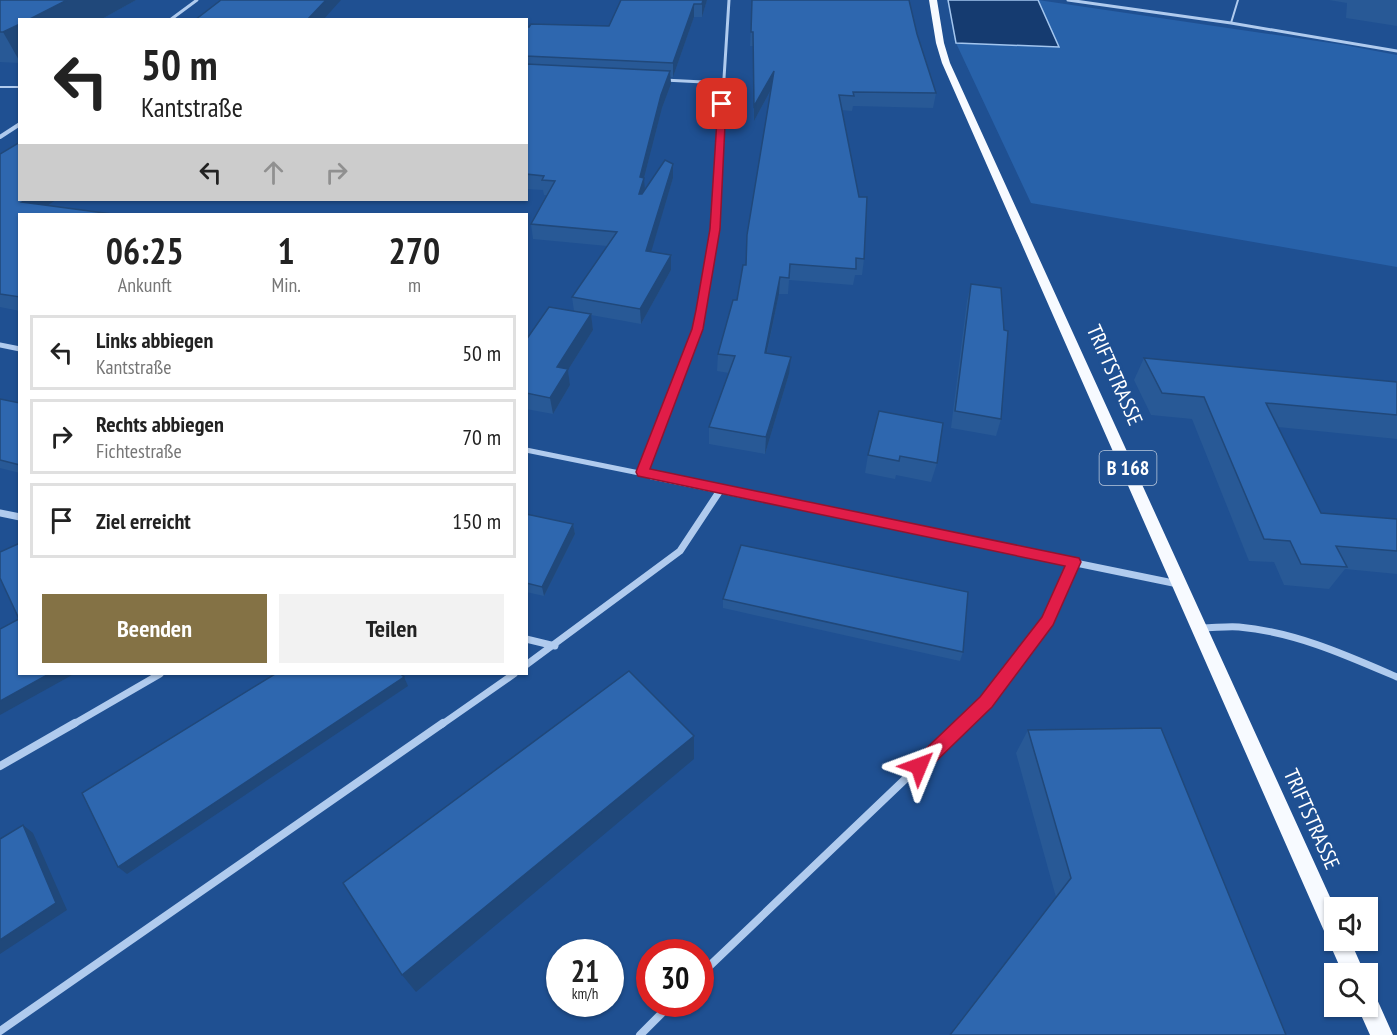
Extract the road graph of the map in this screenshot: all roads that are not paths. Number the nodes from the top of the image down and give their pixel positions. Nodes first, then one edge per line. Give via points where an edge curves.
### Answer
1 (197, 0) edge
2 (729, 0) edge
3 (933, 0) edge
4 (1068, 0) edge
5 (1238, 0) edge
6 (173, 18) edge
7 (1231, 23) junction
8 (1397, 51) edge
9 (654, 80) edge
10 (723, 83) junction
11 (0, 87) edge
12 (18, 87) edge
13 (18, 125) edge
14 (0, 137) edge
15 (0, 345) edge
16 (18, 349) edge
17 (528, 450) edge
18 (643, 472) junction
19 (721, 489) junction
20 (0, 513) edge
21 (18, 517) edge
22 (1074, 562) junction
23 (1179, 584) junction
24 (1199, 628) junction
25 (528, 639) edge
26 (555, 646) junction
27 (528, 664) edge
28 (157, 675) edge
29 (513, 675) edge
30 (1397, 677) edge
31 (0, 766) edge
32 (1324, 906) edge
33 (714, 962) edge
34 (658, 1017) edge
35 (1374, 1017) edge
36 (0, 1031) edge
37 (640, 1035) edge
38 (1382, 1035) edge

1 - 6 street
2 - 10 street
3 - 23 main road, TRIFTSTRASSE / B 168 via 946,63
4 - 7 street
5 - 7 lane
7 - 8 street
9 - 10 street
10 - 18 street via 709,273 697,329
11 - 12 lane
13 - 14 street
15 - 16 street
17 - 18 street
18 - 19 street
19 - 22 street
19 - 26 street via 680,551
20 - 21 street
22 - 23 street
22 - 33 street via 1048,620 986,702
23 - 24 main road, TRIFTSTRASSE / B 168
24 - 30 street via 1239,627 1276,633 1338,652
24 - 32 main road, TRIFTSTRASSE / B 168
25 - 26 street
26 - 27 street
28 - 31 street
29 - 36 street
34 - 37 street
35 - 38 main road

